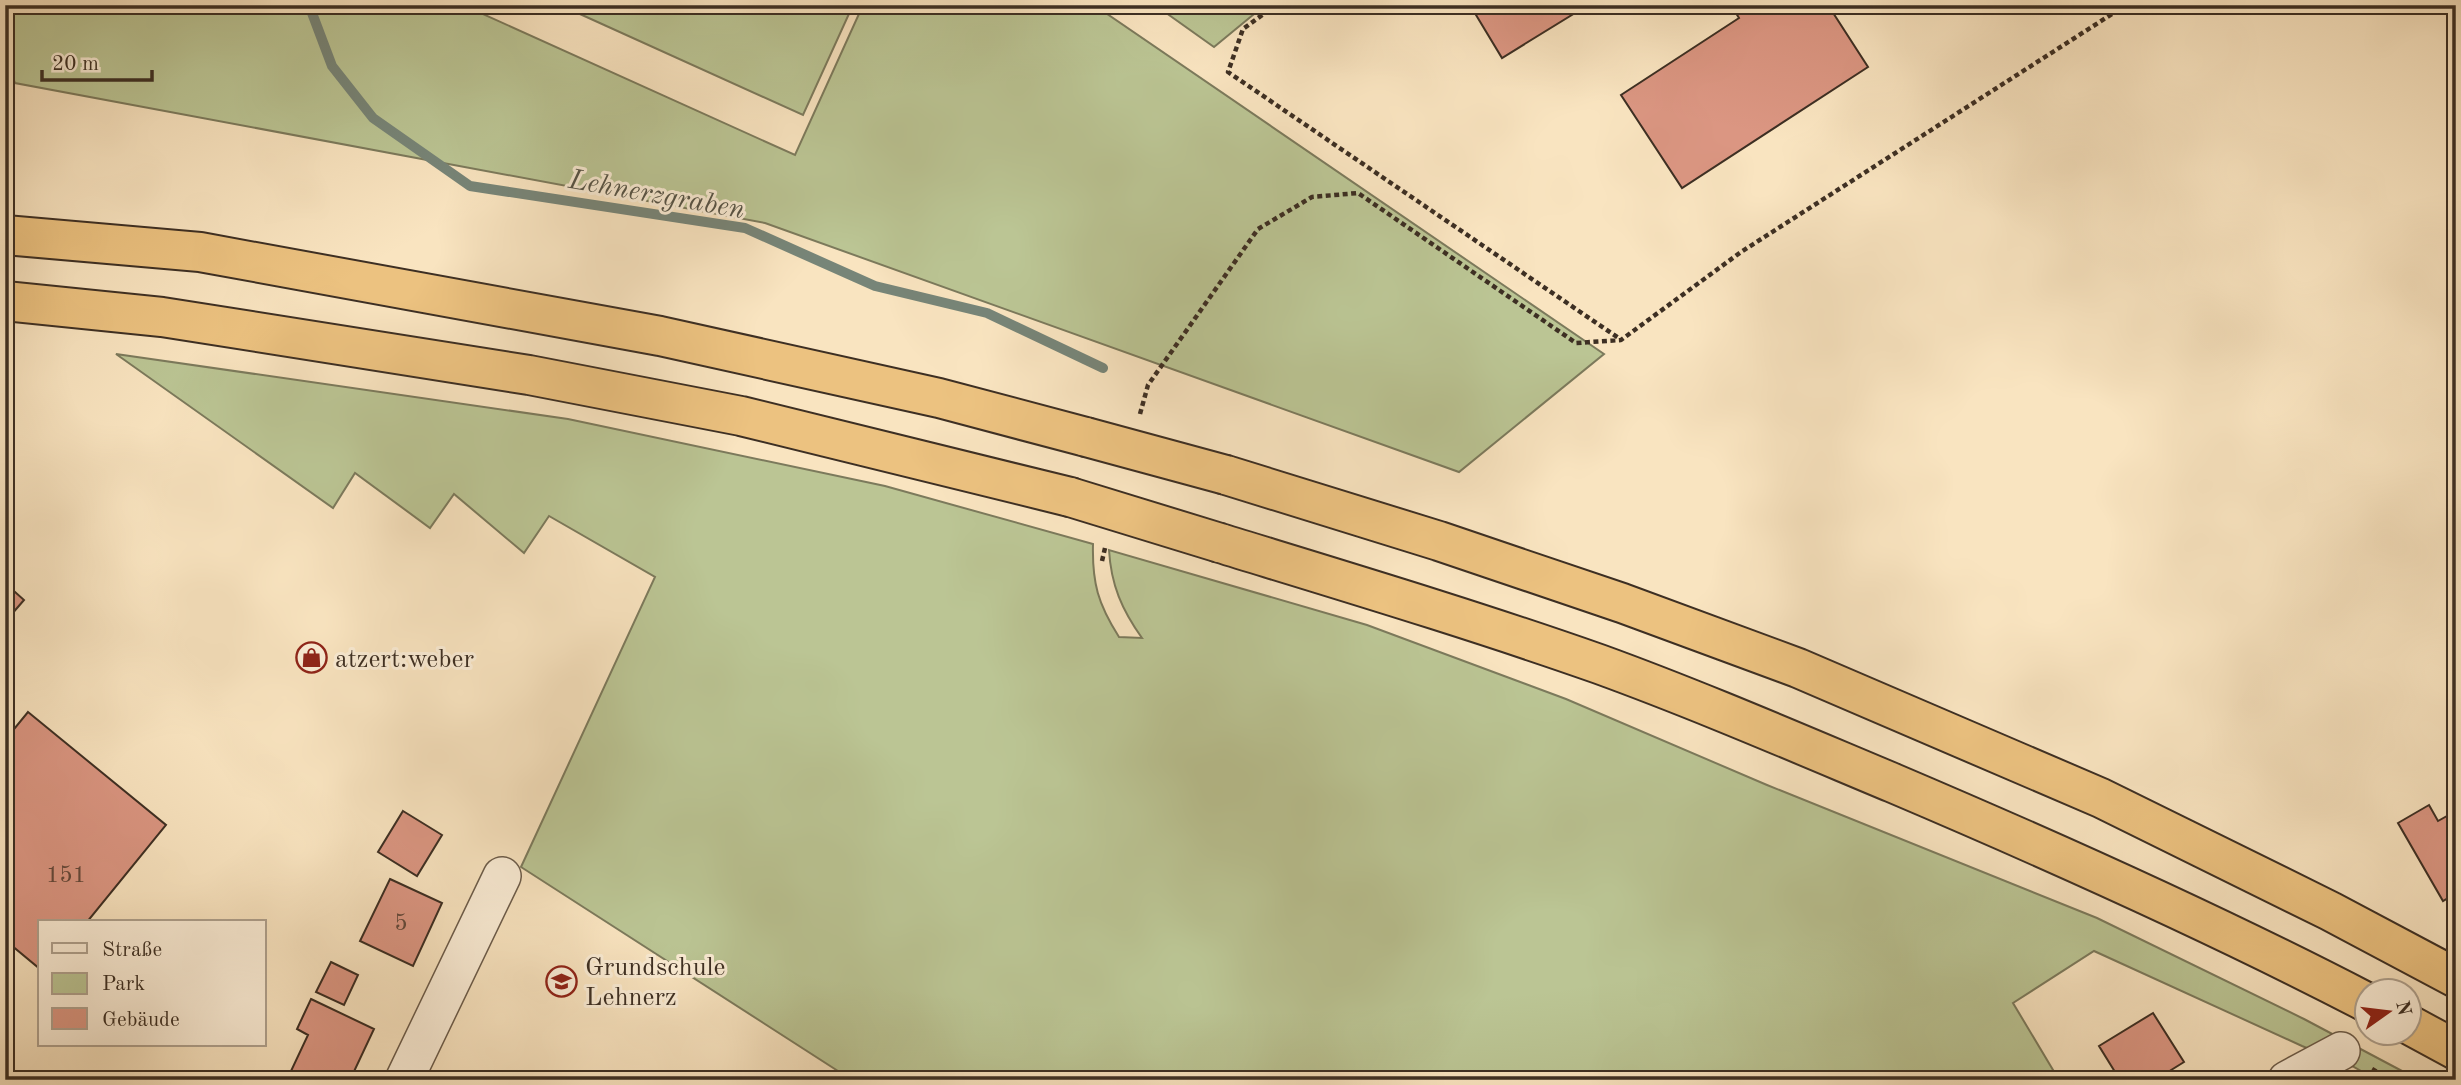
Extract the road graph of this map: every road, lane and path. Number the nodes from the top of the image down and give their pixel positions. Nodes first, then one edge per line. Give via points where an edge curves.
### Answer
1 (1276, 5) edge
2 (2126, 5) edge
3 (6, 235) edge
4 (5, 301) edge
5 (1621, 340) junction
6 (1148, 385) dead end
7 (502, 876) dead end
8 (2456, 978) edge
9 (2352, 994) edge
10 (2422, 1031) edge
11 (2341, 1051) dead end
12 (2456, 1051) edge
13 (404, 1080) edge
14 (2287, 1080) edge

1 - 5 path via 1243,29 1228,72
2 - 5 path via 1741,252
3 - 8 highway, bridge via 200,252 660,336 939,398 1226,475 1439,541 1798,668 2101,798
4 - 9 highway, bridge via 162,317 529,375 741,416 1070,497 1431,608 1574,656 1760,727 2052,851
5 - 6 path via 1576,343 1358,193 1312,197 1258,229
7 - 13 street
10 - 12 highway
11 - 14 street

